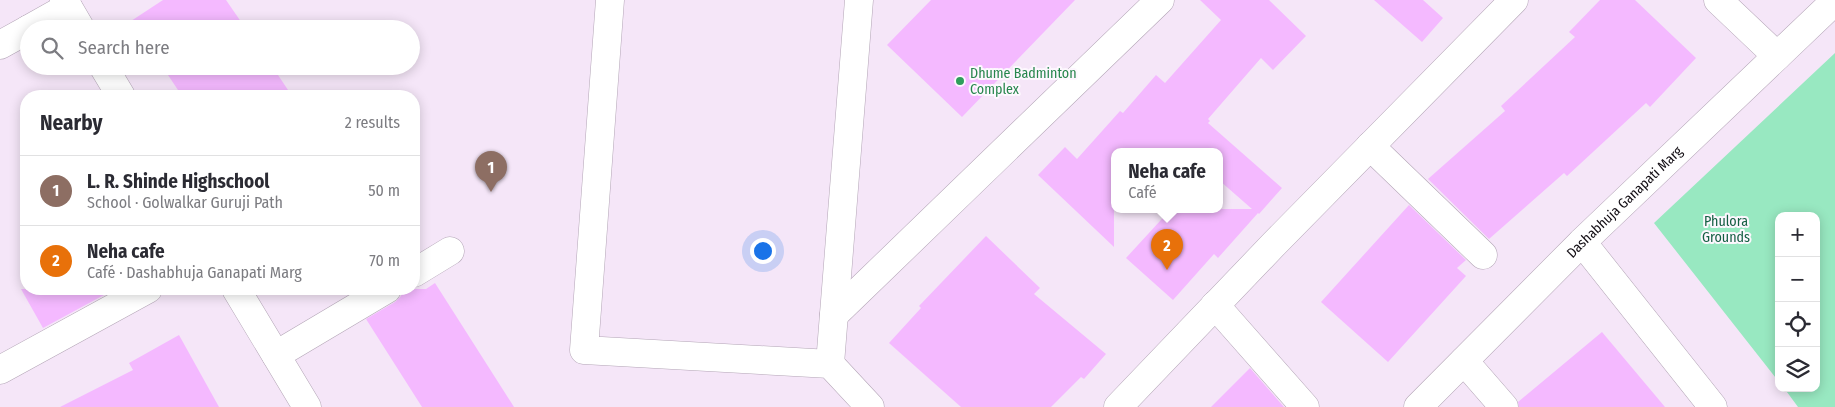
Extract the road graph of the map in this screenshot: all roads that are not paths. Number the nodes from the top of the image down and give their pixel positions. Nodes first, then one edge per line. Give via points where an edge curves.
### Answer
1 (610, 0) edge
2 (859, 0) edge
3 (1160, 0) edge
4 (1514, 0) edge
5 (1718, 0) edge
6 (1835, 0) edge
7 (71, 12) edge
8 (51, 20) edge
9 (20, 34) edge
10 (0, 45) edge
11 (1777, 56) junction
12 (108, 75) edge
13 (117, 90) edge
14 (1370, 146) junction
15 (1582, 242) junction
16 (450, 251) dead end
17 (1484, 255) dead end
18 (420, 269) edge
19 (137, 295) edge
20 (240, 295) edge
21 (377, 295) edge
22 (1215, 305) junction
23 (834, 315) junction
24 (276, 355) junction
25 (1464, 361) junction
26 (830, 364) junction
27 (0, 370) edge
28 (307, 407) edge
29 (870, 407) edge
30 (1118, 407) edge
31 (1305, 407) edge
32 (1418, 407) edge
33 (1504, 407) edge
34 (1712, 407) edge

1 - 26 street via 584,350
2 - 23 street
3 - 23 street
4 - 14 street
5 - 11 street
6 - 11 street, Dashabhuja Ganapati Marg
7 - 8 street
9 - 10 street
11 - 15 street, Dashabhuja Ganapati Marg
12 - 13 street
14 - 17 street
14 - 22 street
15 - 25 street, Dashabhuja Ganapati Marg
15 - 34 street
16 - 18 street
19 - 27 street
20 - 24 street
21 - 24 street
22 - 30 street
22 - 31 street
23 - 26 street
24 - 28 street
25 - 32 street, Dashabhuja Ganapati Marg
25 - 33 street
26 - 29 street

